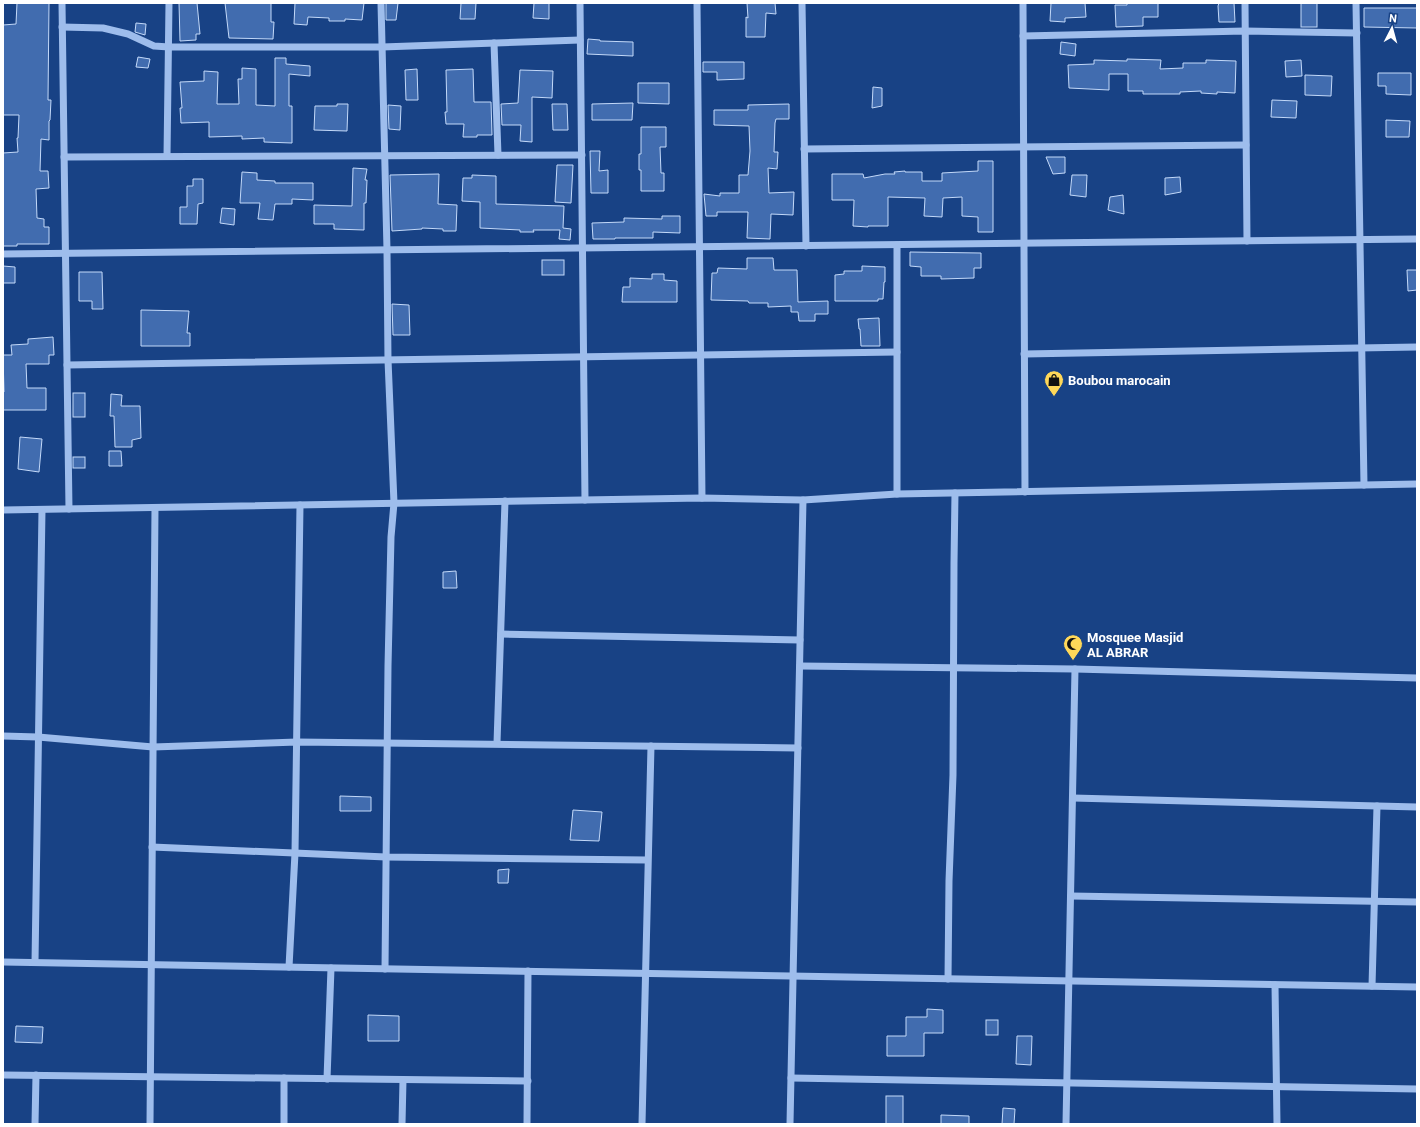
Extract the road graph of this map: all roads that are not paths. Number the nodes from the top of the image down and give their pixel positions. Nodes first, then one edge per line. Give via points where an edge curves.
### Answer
1 (62, 3) edge
2 (169, 3) edge
3 (381, 3) edge
4 (580, 3) edge
5 (697, 3) edge
6 (802, 3) edge
7 (1023, 3) edge
8 (1244, 3) edge
9 (1356, 3) edge
10 (62, 27) junction
11 (1245, 31) junction
12 (1356, 33) junction
13 (1023, 36) junction
14 (580, 40) junction
15 (494, 43) junction
16 (169, 47) junction
17 (382, 47) junction
18 (1246, 145) junction
19 (1023, 147) junction
20 (804, 148) junction
21 (582, 154) junction
22 (385, 155) junction
23 (498, 155) junction
24 (167, 156) junction
25 (64, 157) junction
26 (1417, 239) edge
27 (1360, 240) junction
28 (1247, 241) junction
29 (1024, 243) junction
30 (897, 245) junction
31 (806, 246) junction
32 (700, 247) junction
33 (583, 248) junction
34 (387, 250) junction
35 (3, 254) edge
36 (65, 254) junction
37 (1417, 347) edge
38 (1362, 348) junction
39 (897, 352) junction
40 (1024, 354) junction
41 (700, 355) junction
42 (584, 357) junction
43 (388, 360) junction
44 (67, 365) junction
45 (1417, 484) edge
46 (1364, 485) junction
47 (1025, 492) junction
48 (956, 493) junction
49 (897, 494) junction
50 (702, 498) junction
51 (586, 500) junction
52 (803, 500) junction
53 (505, 501) junction
54 (394, 503) junction
55 (300, 505) junction
56 (155, 508) junction
57 (69, 509) junction
58 (3, 510) edge
59 (42, 510) junction
60 (501, 634) junction
61 (800, 640) junction
62 (800, 666) junction
63 (953, 668) junction
64 (1076, 669) junction
65 (1417, 678) edge
66 (3, 736) edge
67 (38, 737) junction
68 (297, 742) junction
69 (387, 743) junction
70 (497, 743) junction
71 (153, 746) junction
72 (651, 746) junction
73 (798, 748) junction
74 (1073, 798) junction
75 (1377, 806) junction
76 (1417, 807) edge
77 (152, 848) junction
78 (295, 853) junction
79 (386, 857) junction
80 (647, 860) junction
81 (1071, 896) junction
82 (1375, 902) junction
83 (1417, 902) edge
84 (3, 962) edge
85 (34, 962) junction
86 (152, 965) junction
87 (289, 967) junction
88 (331, 968) junction
89 (385, 969) junction
90 (528, 971) junction
91 (646, 973) junction
92 (793, 976) junction
93 (948, 979) junction
94 (1069, 981) junction
95 (1275, 985) junction
96 (1372, 986) junction
97 (1417, 987) edge
98 (3, 1075) edge
99 (36, 1075) junction
100 (150, 1077) junction
101 (284, 1078) junction
102 (791, 1078) junction
103 (327, 1079) junction
104 (403, 1080) junction
105 (528, 1081) junction
106 (1067, 1083) junction
107 (1276, 1086) junction
108 (1417, 1089) edge
109 (35, 1124) edge
110 (150, 1124) edge
111 (284, 1124) edge
112 (402, 1124) edge
113 (527, 1124) edge
114 (642, 1124) edge
115 (790, 1124) edge
116 (1066, 1124) edge
117 (1277, 1124) edge

1 - 10 street
2 - 16 street
3 - 17 street
4 - 14 street
5 - 32 street
6 - 20 street
7 - 13 street
8 - 11 street
9 - 12 street
10 - 16 street via 102,28 128,34 154,46
10 - 25 street
11 - 12 street
11 - 13 street
11 - 18 street
12 - 27 street
13 - 19 street
14 - 15 street
14 - 21 street
15 - 17 street
15 - 23 street
16 - 17 street
16 - 24 street
17 - 22 street
18 - 19 street
18 - 28 street
19 - 20 street
19 - 29 street
20 - 31 street
21 - 23 street
21 - 33 street
22 - 23 street
22 - 24 street
22 - 34 street
24 - 25 street
25 - 36 street
26 - 27 street
27 - 28 street
27 - 38 street
28 - 29 street
29 - 30 street
29 - 40 street
30 - 31 street
30 - 39 street
31 - 32 street
32 - 33 street
32 - 41 street
33 - 34 street
33 - 42 street
34 - 36 street
34 - 43 street
35 - 36 street
36 - 44 street
37 - 38 street
38 - 40 street
38 - 46 street
39 - 41 street
39 - 49 street
40 - 47 street
41 - 42 street
41 - 50 street
42 - 43 street
42 - 51 street
43 - 44 street
43 - 54 street
44 - 57 street
45 - 46 street
46 - 47 street
47 - 48 street
48 - 49 street
48 - 63 street
49 - 52 street
50 - 51 street
50 - 52 street
51 - 53 street
52 - 61 street
53 - 54 street
53 - 60 street
54 - 55 street
54 - 69 street via 389,591
55 - 56 street
55 - 68 street
56 - 57 street
56 - 71 street
57 - 59 street
58 - 59 street
59 - 67 street
60 - 61 street
60 - 70 street
61 - 62 street
62 - 63 street
62 - 73 street
63 - 64 street
63 - 93 street
64 - 65 street
64 - 74 street
66 - 67 street
67 - 71 street
67 - 85 street
68 - 69 street
68 - 71 street
68 - 78 street
69 - 70 street
69 - 79 street
70 - 72 street
71 - 77 street
72 - 73 street
72 - 80 street
73 - 92 street
74 - 75 street
74 - 81 street
75 - 76 street
75 - 82 street
77 - 78 street
77 - 86 street
78 - 79 street
78 - 87 street
79 - 80 street
79 - 89 street
80 - 91 street
81 - 82 street
81 - 94 street
82 - 83 street
82 - 96 street
84 - 85 street
85 - 86 street
86 - 87 street
86 - 100 street
87 - 88 street
88 - 89 street
88 - 103 street
89 - 90 street
90 - 91 street
90 - 105 street
91 - 92 street
91 - 114 street
92 - 93 street
92 - 102 street
93 - 94 street
94 - 95 street
94 - 106 street
95 - 96 street
95 - 107 street
96 - 97 street
98 - 99 street
99 - 100 street
99 - 109 street
100 - 101 street
100 - 110 street
101 - 103 street
101 - 111 street
102 - 106 street
102 - 115 street
103 - 104 street
104 - 105 street
104 - 112 street
105 - 113 street
106 - 107 street
106 - 116 street
107 - 108 street
107 - 117 street

